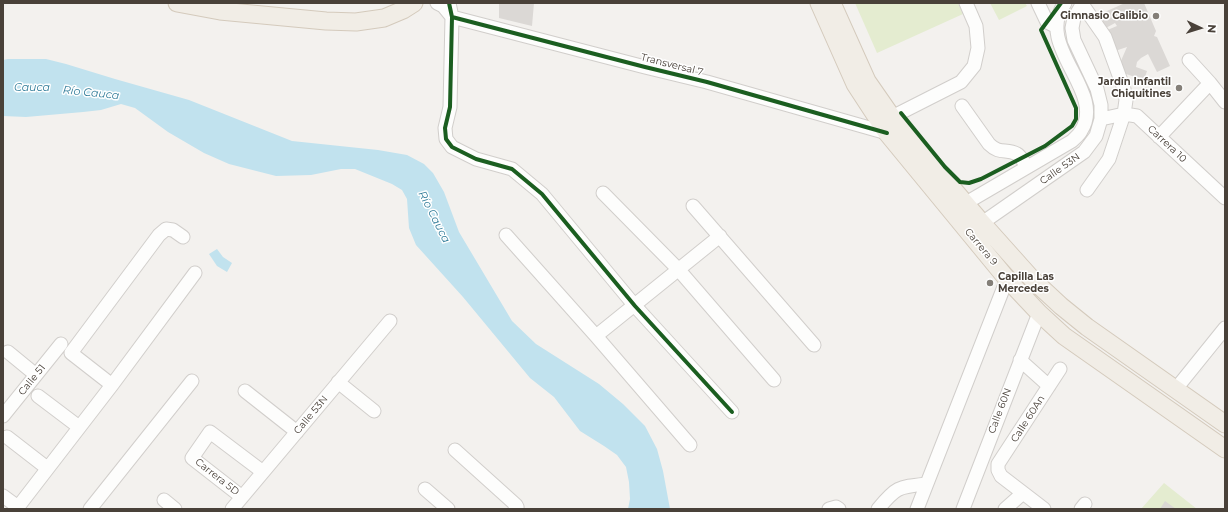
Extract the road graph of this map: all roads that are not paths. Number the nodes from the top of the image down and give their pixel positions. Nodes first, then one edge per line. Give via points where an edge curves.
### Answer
1 (177, 3) edge
2 (414, 3) edge
3 (437, 3) edge
4 (449, 3) edge
5 (819, 3) edge
6 (832, 3) edge
7 (966, 3) edge
8 (1038, 3) edge
9 (1065, 3) edge
10 (1082, 3) edge
11 (452, 17) junction
12 (1057, 27) junction
13 (1189, 60) dead end
14 (1210, 82) junction
15 (1225, 102) edge
16 (962, 106) dead end
17 (1124, 114) junction
18 (1101, 119) junction
19 (889, 125) junction
20 (1159, 136) junction
21 (1027, 167) junction
22 (1087, 190) dead end
23 (603, 193) dead end
24 (1224, 195) edge
25 (966, 203) junction
26 (693, 206) dead end
27 (982, 223) junction
28 (506, 235) dead end
29 (720, 236) junction
30 (183, 237) dead end
31 (678, 269) junction
32 (195, 273) dead end
33 (1007, 279) junction
34 (635, 306) junction
35 (1039, 313) junction
36 (390, 322) dead end
37 (1225, 328) edge
38 (596, 336) junction
39 (61, 344) dead end
40 (814, 345) dead end
41 (8, 352) dead end
42 (1020, 360) junction
43 (1060, 369) dead end
44 (36, 375) junction
45 (774, 380) dead end
46 (192, 381) dead end
47 (338, 382) junction
48 (112, 385) junction
49 (1049, 386) junction
50 (1175, 390) junction
51 (245, 391) dead end
52 (38, 396) dead end
53 (374, 411) dead end
54 (732, 412) dead end
55 (3, 416) edge
56 (1225, 424) edge
57 (79, 427) junction
58 (297, 432) junction
59 (7, 437) dead end
60 (690, 445) dead end
61 (1225, 449) edge
62 (455, 450) dead end
63 (47, 468) junction
64 (263, 472) junction
65 (926, 484) junction
66 (425, 488) dead end
67 (1023, 493) junction
68 (3, 496) edge
69 (242, 497) junction
70 (164, 500) dead end
71 (90, 509) edge
72 (175, 509) edge
73 (232, 509) edge
74 (448, 509) edge
75 (515, 509) edge
76 (829, 509) edge
77 (839, 509) edge
78 (878, 509) edge
79 (917, 509) edge
80 (962, 509) edge
81 (1005, 509) edge
82 (1044, 509) edge

1 - 2 main road via 220,11 356,22 384,18
3 - 11 street
4 - 11 street
5 - 19 main road, Carrera 9 via 855,84
6 - 19 main road, Carrera 9
7 - 19 street via 976,26 978,48 974,66 961,82
8 - 12 street via 1047,22
9 - 12 street, Calle 53N
10 - 17 street via 1108,43 1124,89
10 - 18 street, Calle 53N via 1072,28 1074,40 1097,90
11 - 19 street, Transversal 7 via 645,67
11 - 34 street via 450,107 445,128 446,139 452,147 476,159 512,169 542,194
12 - 21 street, Calle 53N via 1062,49 1083,93 1086,120 1072,141
13 - 14 street
14 - 15 street
14 - 20 street
16 - 21 street via 994,149 1016,153
17 - 18 street
17 - 20 street, Carrera 10 via 1137,116
17 - 22 street via 1109,159
18 - 27 street, Calle 53N via 1096,136 1084,152
19 - 25 main road, Carrera 9
19 - 33 main road, Carrera 9
20 - 24 street, Carrera 10
21 - 25 street, Calle 53N
23 - 31 street
25 - 27 main road, Carrera 9
26 - 29 street
27 - 50 main road, Carrera 9 via 1033,280 1061,306 1087,328
28 - 38 street
29 - 31 street
29 - 40 street
30 - 48 street via 173,230 166,229 160,235 71,353
31 - 34 street
31 - 45 street
32 - 48 street
33 - 35 main road, Carrera 9
33 - 65 street
34 - 38 street
34 - 54 street
35 - 42 street, Calle 60N
35 - 61 main road, Carrera 9 via 1064,336
36 - 47 street, Calle 53N
37 - 50 street
38 - 60 street
39 - 44 street, Calle 51
41 - 44 street
42 - 49 street
42 - 80 street, Calle 60N
43 - 49 street, Calle 60An
44 - 55 street, Calle 51
46 - 71 street
47 - 53 street
47 - 58 street, Calle 53N
48 - 57 street
49 - 67 street, Calle 60An via 998,464 1001,476
50 - 56 main road, Carrera 9
51 - 58 street
52 - 57 street
57 - 63 street
58 - 64 street, Calle 53N
59 - 63 street
62 - 75 street via 516,505
63 - 68 street via 18,507
64 - 69 street, Calle 53N
64 - 69 street, Carrera 5D via 210,432 192,458
65 - 78 street via 899,488 889,495
65 - 79 street
66 - 74 street
67 - 81 street
67 - 82 street
69 - 73 street, Calle 53N
70 - 72 street
76 - 77 street

